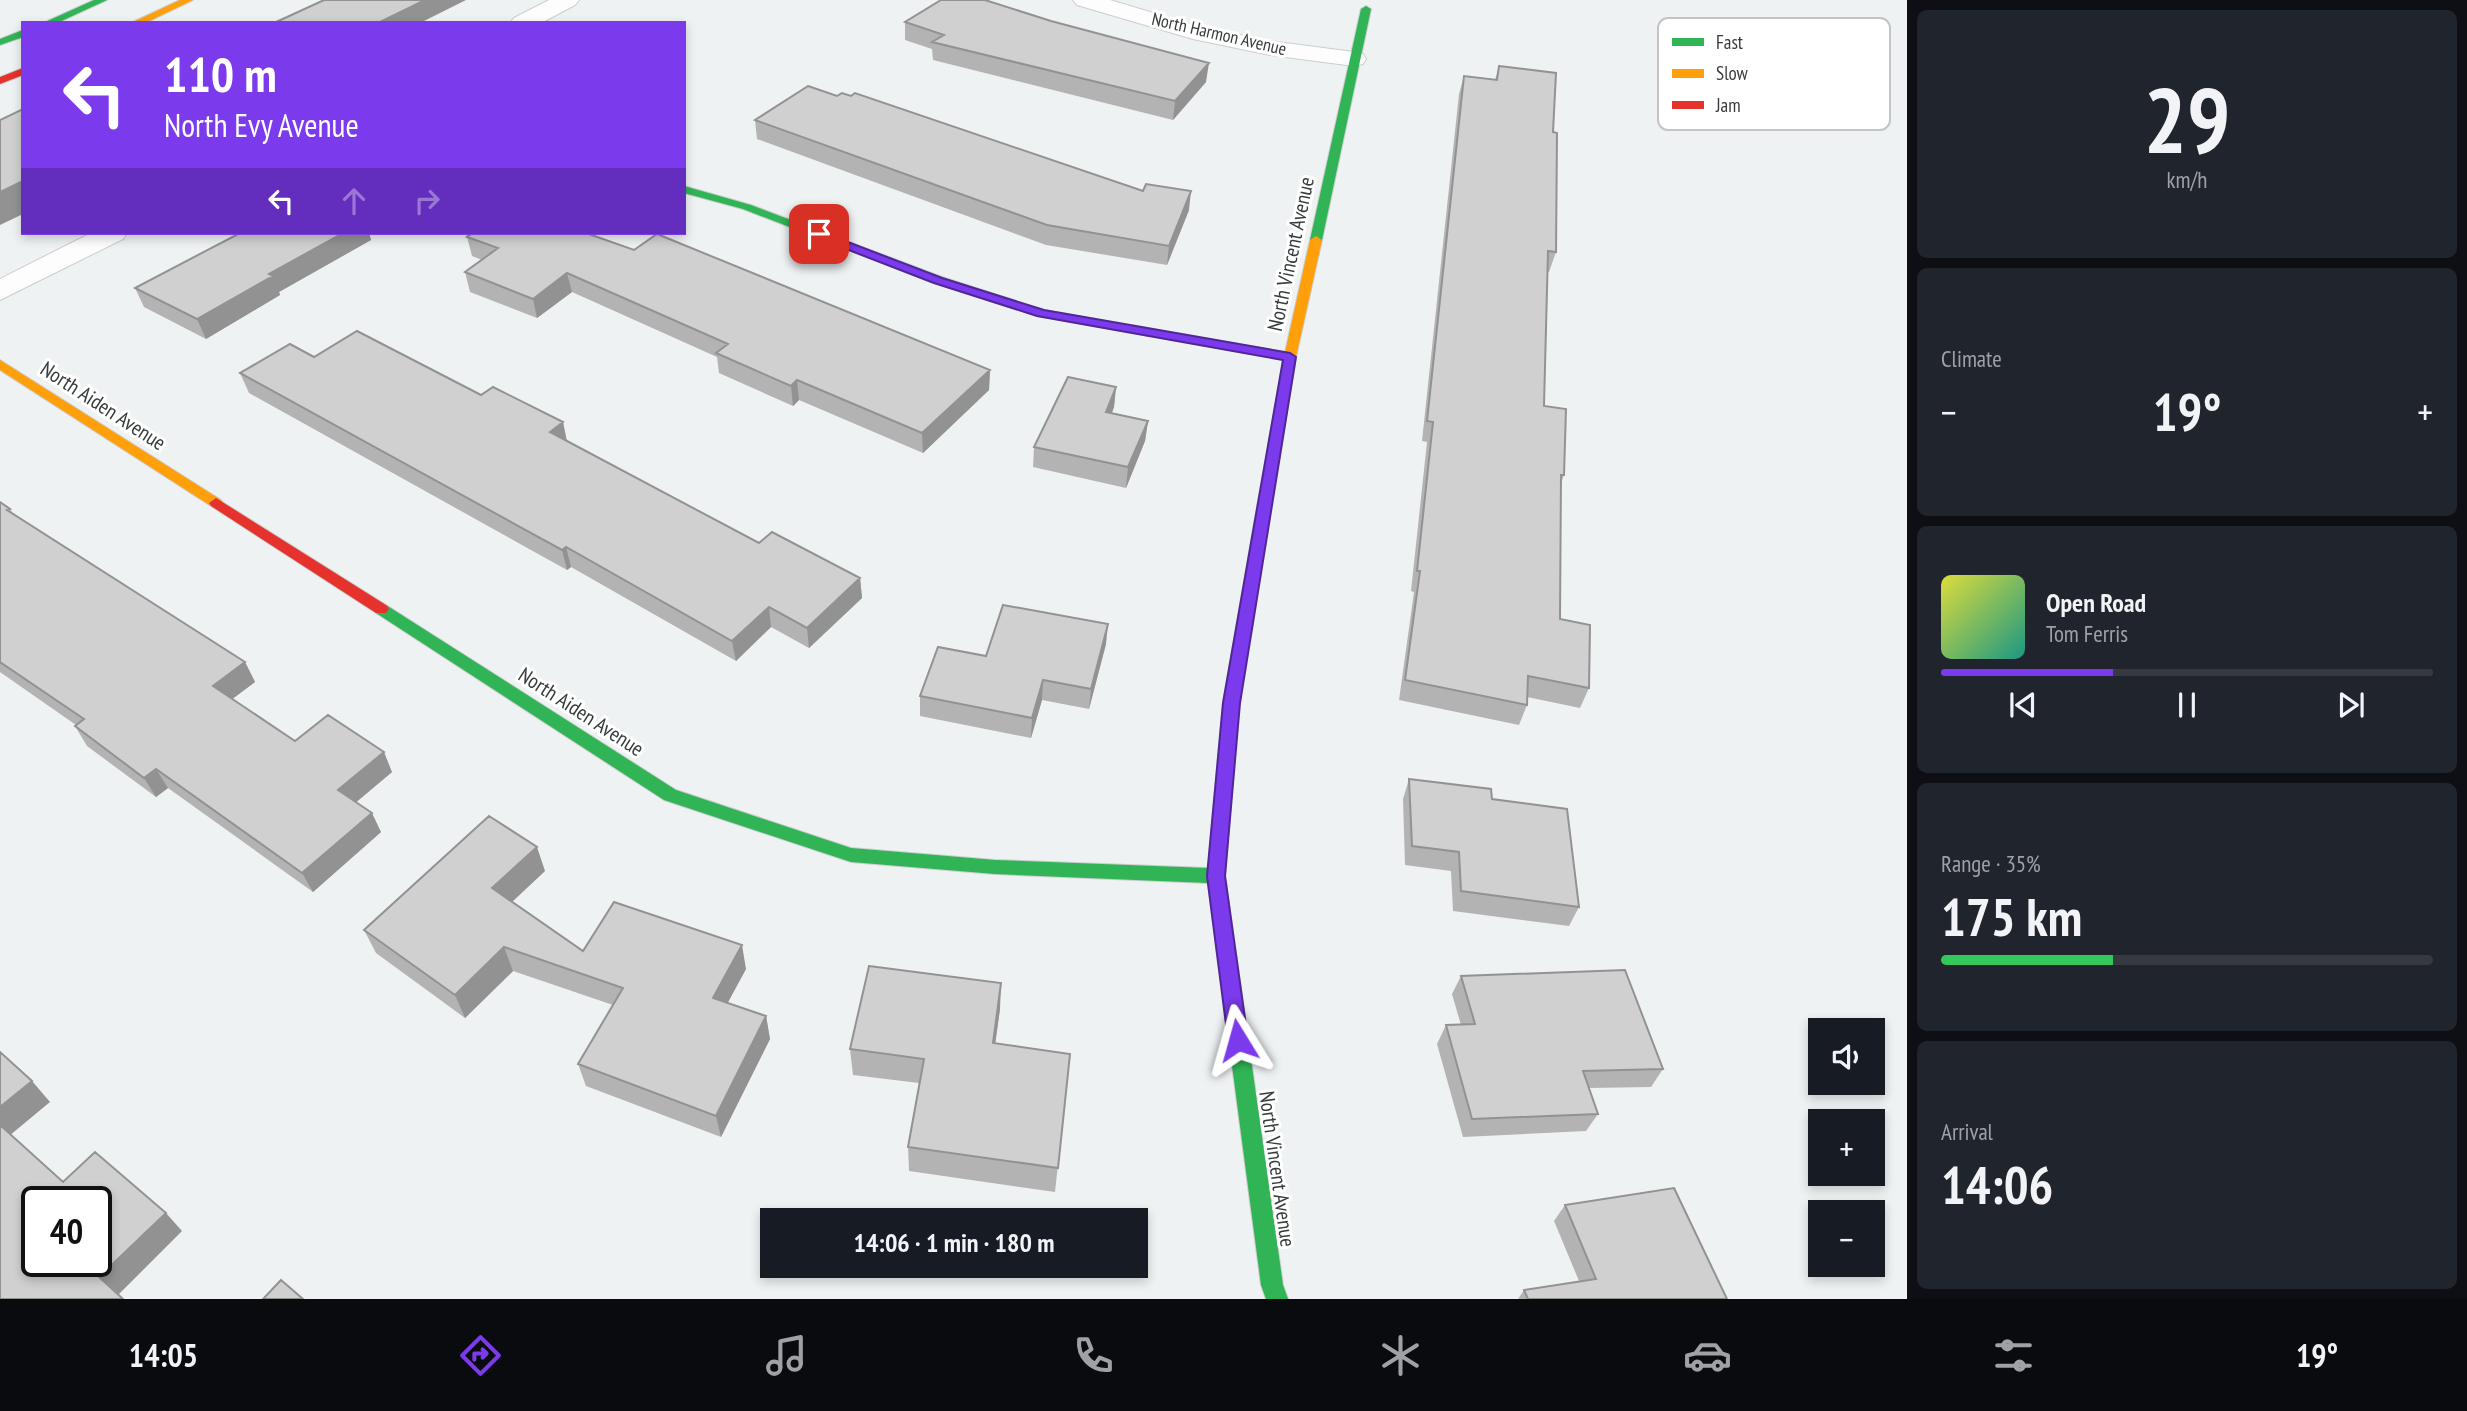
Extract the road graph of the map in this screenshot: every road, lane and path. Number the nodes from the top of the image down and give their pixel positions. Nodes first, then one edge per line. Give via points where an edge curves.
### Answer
1 (102, 0) edge
2 (188, 0) edge
3 (567, 0) edge
4 (1085, 0) edge
5 (1366, 9) dead end
6 (53, 21) edge
7 (140, 21) edge
8 (526, 21) edge
9 (1354, 59) junction
10 (21, 72) edge
11 (0, 81) edge
12 (686, 190) edge
13 (109, 235) edge
14 (0, 291) edge
15 (1290, 357) junction
16 (0, 365) edge
17 (1216, 876) junction
18 (1277, 1299) edge

1 - 6 street
2 - 7 street
3 - 8 street
4 - 9 street, North Harmon Avenue via 1193,32
5 - 9 street, North Vincent Avenue
9 - 15 street, North Vincent Avenue
10 - 11 street
12 - 15 street via 747,207 938,281 1042,313
13 - 14 street
15 - 17 street, North Vincent Avenue via 1231,703
16 - 17 street, North Aiden Avenue via 670,795 851,855 995,867
17 - 18 street, North Vincent Avenue

